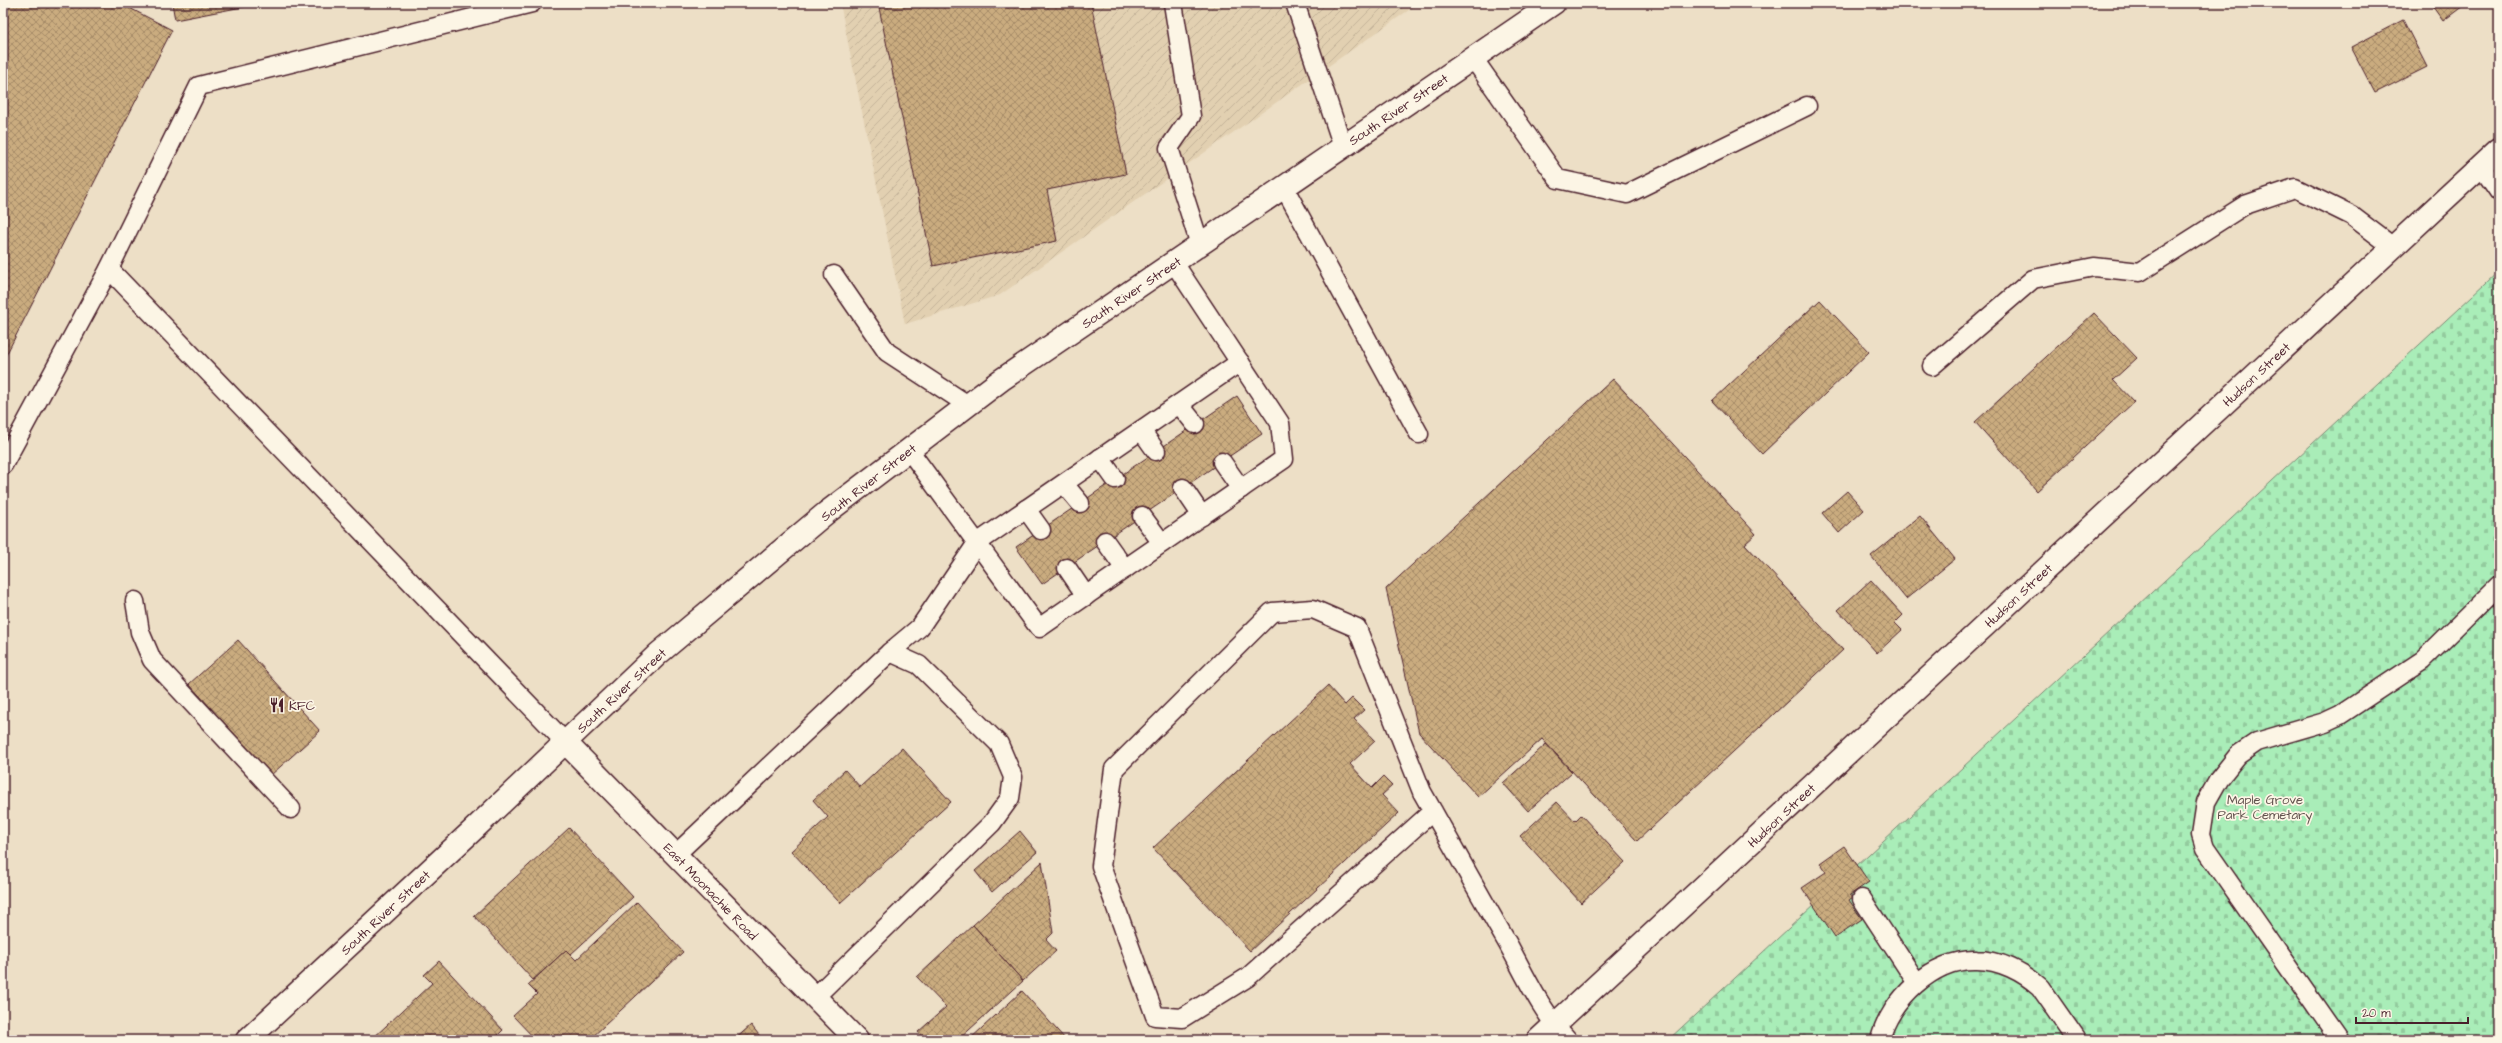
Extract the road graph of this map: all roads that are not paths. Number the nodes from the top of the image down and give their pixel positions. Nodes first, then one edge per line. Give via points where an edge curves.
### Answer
1 (532, 3) edge
2 (1173, 3) edge
3 (1295, 3) edge
4 (1554, 3) edge
5 (1473, 58) junction
6 (1807, 106) dead end
7 (1343, 147) junction
8 (2499, 149) edge
9 (2481, 166) junction
10 (1284, 187) junction
11 (2499, 192) edge
12 (1200, 244) junction
13 (2393, 247) junction
14 (1174, 262) junction
15 (109, 269) junction
16 (834, 276) dead end
17 (1240, 362) junction
18 (1932, 366) dead end
19 (1179, 404) junction
20 (968, 405) junction
21 (1195, 424) dead end
22 (1141, 430) junction
23 (1419, 434) dead end
24 (909, 450) junction
25 (1156, 451) dead end
26 (1100, 458) junction
27 (1222, 462) dead end
28 (3, 465) edge
29 (1115, 479) dead end
30 (1064, 484) junction
31 (1183, 488) dead end
32 (1241, 490) junction
33 (1080, 503) dead end
34 (1026, 509) junction
35 (1142, 516) dead end
36 (1202, 516) junction
37 (1041, 530) dead end
38 (1106, 541) dead end
39 (977, 543) junction
40 (1162, 543) junction
41 (1067, 568) dead end
42 (1125, 569) junction
43 (2499, 585) edge
44 (1086, 596) junction
45 (136, 601) dead end
46 (890, 652) junction
47 (565, 742) junction
48 (291, 809) dead end
49 (1433, 811) junction
50 (675, 855) junction
51 (1862, 900) dead end
52 (1917, 983) junction
53 (815, 997) junction
54 (1560, 1033) edge
55 (246, 1040) edge
56 (856, 1040) edge
57 (1538, 1040) edge
58 (1880, 1040) edge
59 (2077, 1040) edge
60 (2338, 1040) edge

1 - 15 lane via 199,86
2 - 12 lane via 1191,116 1168,148
3 - 7 lane
4 - 5 main road, South River Street
5 - 6 lane via 1558,180 1627,194
5 - 7 main road, South River Street
7 - 10 main road, South River Street
8 - 9 main road, Hudson Street
9 - 11 lane
9 - 13 main road, Hudson Street
10 - 12 main road, South River Street
10 - 23 lane
12 - 14 main road, South River Street
13 - 18 lane via 2352,216 2295,188 2245,205 2140,272 2094,267 2033,279
13 - 54 main road, Hudson Street
14 - 17 lane
14 - 20 main road, South River Street
15 - 28 lane
15 - 47 lane
16 - 20 lane via 887,352
17 - 19 lane
17 - 32 lane via 1280,423 1284,459
19 - 21 lane
19 - 22 lane
20 - 24 main road, South River Street
22 - 25 lane
22 - 26 lane
24 - 39 lane
24 - 47 main road, South River Street via 826,513 658,654
26 - 29 lane
26 - 30 lane
27 - 32 lane
30 - 33 lane
30 - 34 lane
31 - 36 lane
32 - 36 lane
34 - 37 lane
34 - 39 lane
35 - 40 lane
36 - 40 lane
38 - 42 lane
39 - 44 lane via 1039,628
39 - 46 lane via 920,627
40 - 42 lane
41 - 44 lane
42 - 44 lane
43 - 60 lane via 2423,660 2340,715 2268,738 2246,748 2219,779 2206,802 2201,835 2205,848
45 - 48 lane via 140,632 152,660
46 - 50 lane
46 - 53 lane via 919,665 999,744 1013,777 1010,798 992,823
47 - 50 main road, East Moonachie Road
47 - 55 main road, South River Street
49 - 49 lane via 1422,792 1357,628 1313,609 1272,612 1114,769 1101,866 1155,1016 1182,1018 1248,977
49 - 54 lane
50 - 53 main road, East Moonachie Road
51 - 52 lane
52 - 58 lane via 1900,998 1889,1015
52 - 59 lane via 1941,968 1975,959 2001,964 2024,975 2040,987
53 - 56 main road, East Moonachie Road
54 - 57 main road, Hudson Street

